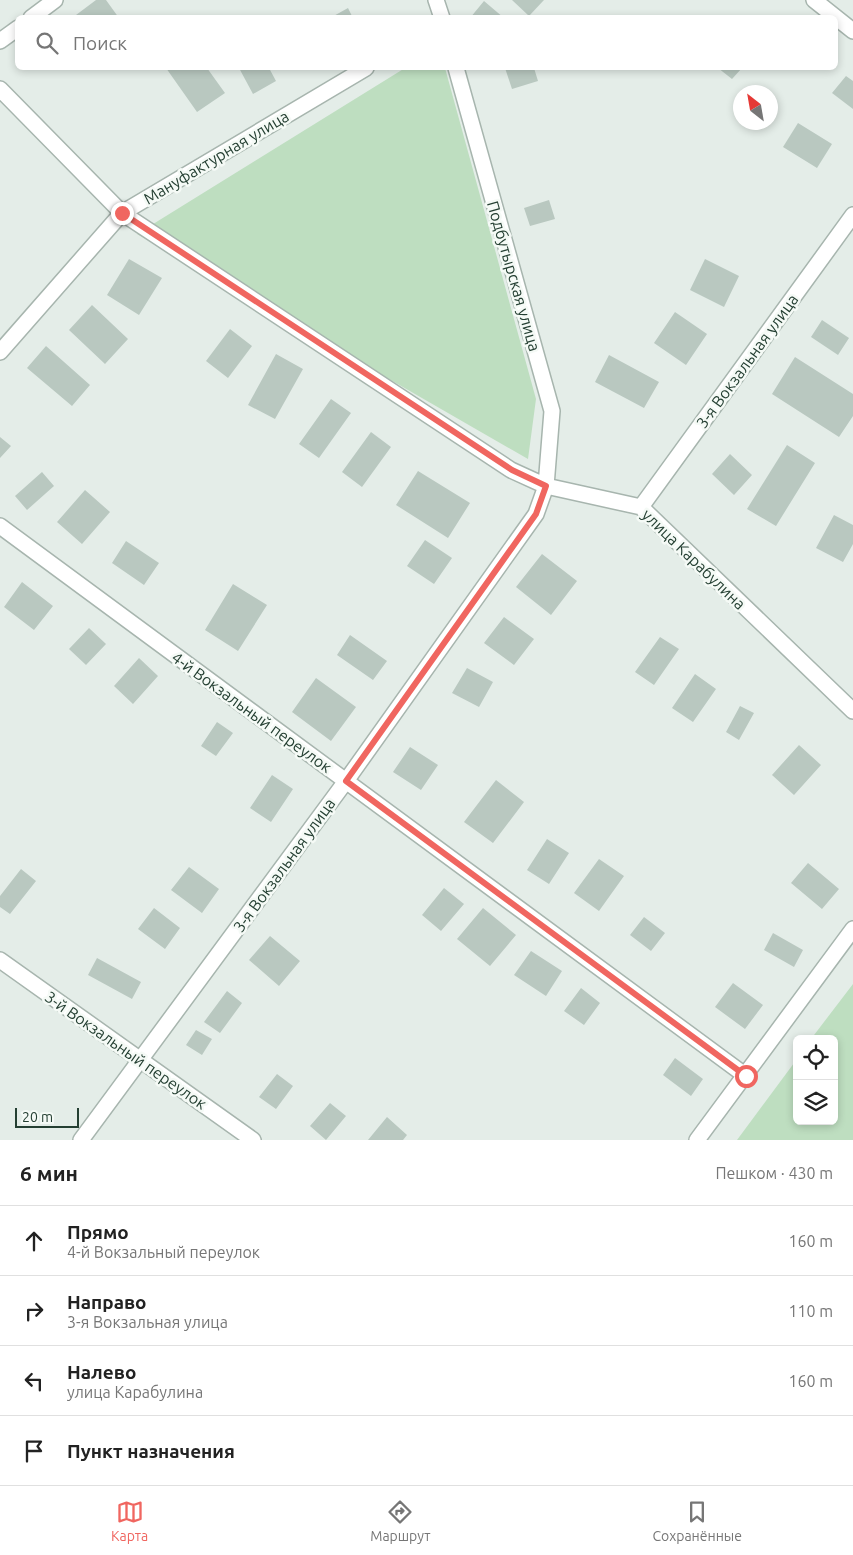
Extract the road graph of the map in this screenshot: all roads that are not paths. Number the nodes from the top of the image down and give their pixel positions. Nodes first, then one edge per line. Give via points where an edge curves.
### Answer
1 (55, 0) edge
2 (436, 0) edge
3 (814, 0) edge
4 (35, 15) edge
5 (441, 15) edge
6 (833, 15) edge
7 (838, 19) edge
8 (15, 30) edge
9 (853, 31) edge
10 (0, 41) edge
11 (363, 70) edge
12 (457, 70) edge
13 (0, 89) edge
14 (122, 213) junction
15 (853, 215) edge
16 (0, 352) edge
17 (546, 486) junction
18 (641, 507) junction
19 (0, 526) edge
20 (853, 711) edge
21 (346, 781) junction
22 (853, 929) edge
23 (0, 960) edge
24 (140, 1061) junction
25 (746, 1076) junction
26 (82, 1140) edge
27 (254, 1140) edge
28 (697, 1140) edge

1 - 4 street
2 - 5 street
3 - 6 street
7 - 9 street
8 - 10 street
11 - 14 street, Мануфактурная улица
12 - 17 street, Подбутырская улица via 552,411
13 - 14 street, улица Карабулина
14 - 16 street, Мануфактурная улица
14 - 17 street, улица Карабулина via 512,470
15 - 18 street, 3-я Вокзальная улица
17 - 18 street, улица Карабулина
17 - 21 street, 3-я Вокзальная улица via 536,514
18 - 20 street, улица Карабулина
19 - 21 street, 4-й Вокзальный переулок
21 - 24 street, 3-я Вокзальная улица
21 - 25 street, 4-й Вокзальный переулок
22 - 25 street
23 - 24 street, 3-й Вокзальный переулок
24 - 26 street, 3-я Вокзальная улица
24 - 27 street, 3-й Вокзальный переулок
25 - 28 street

